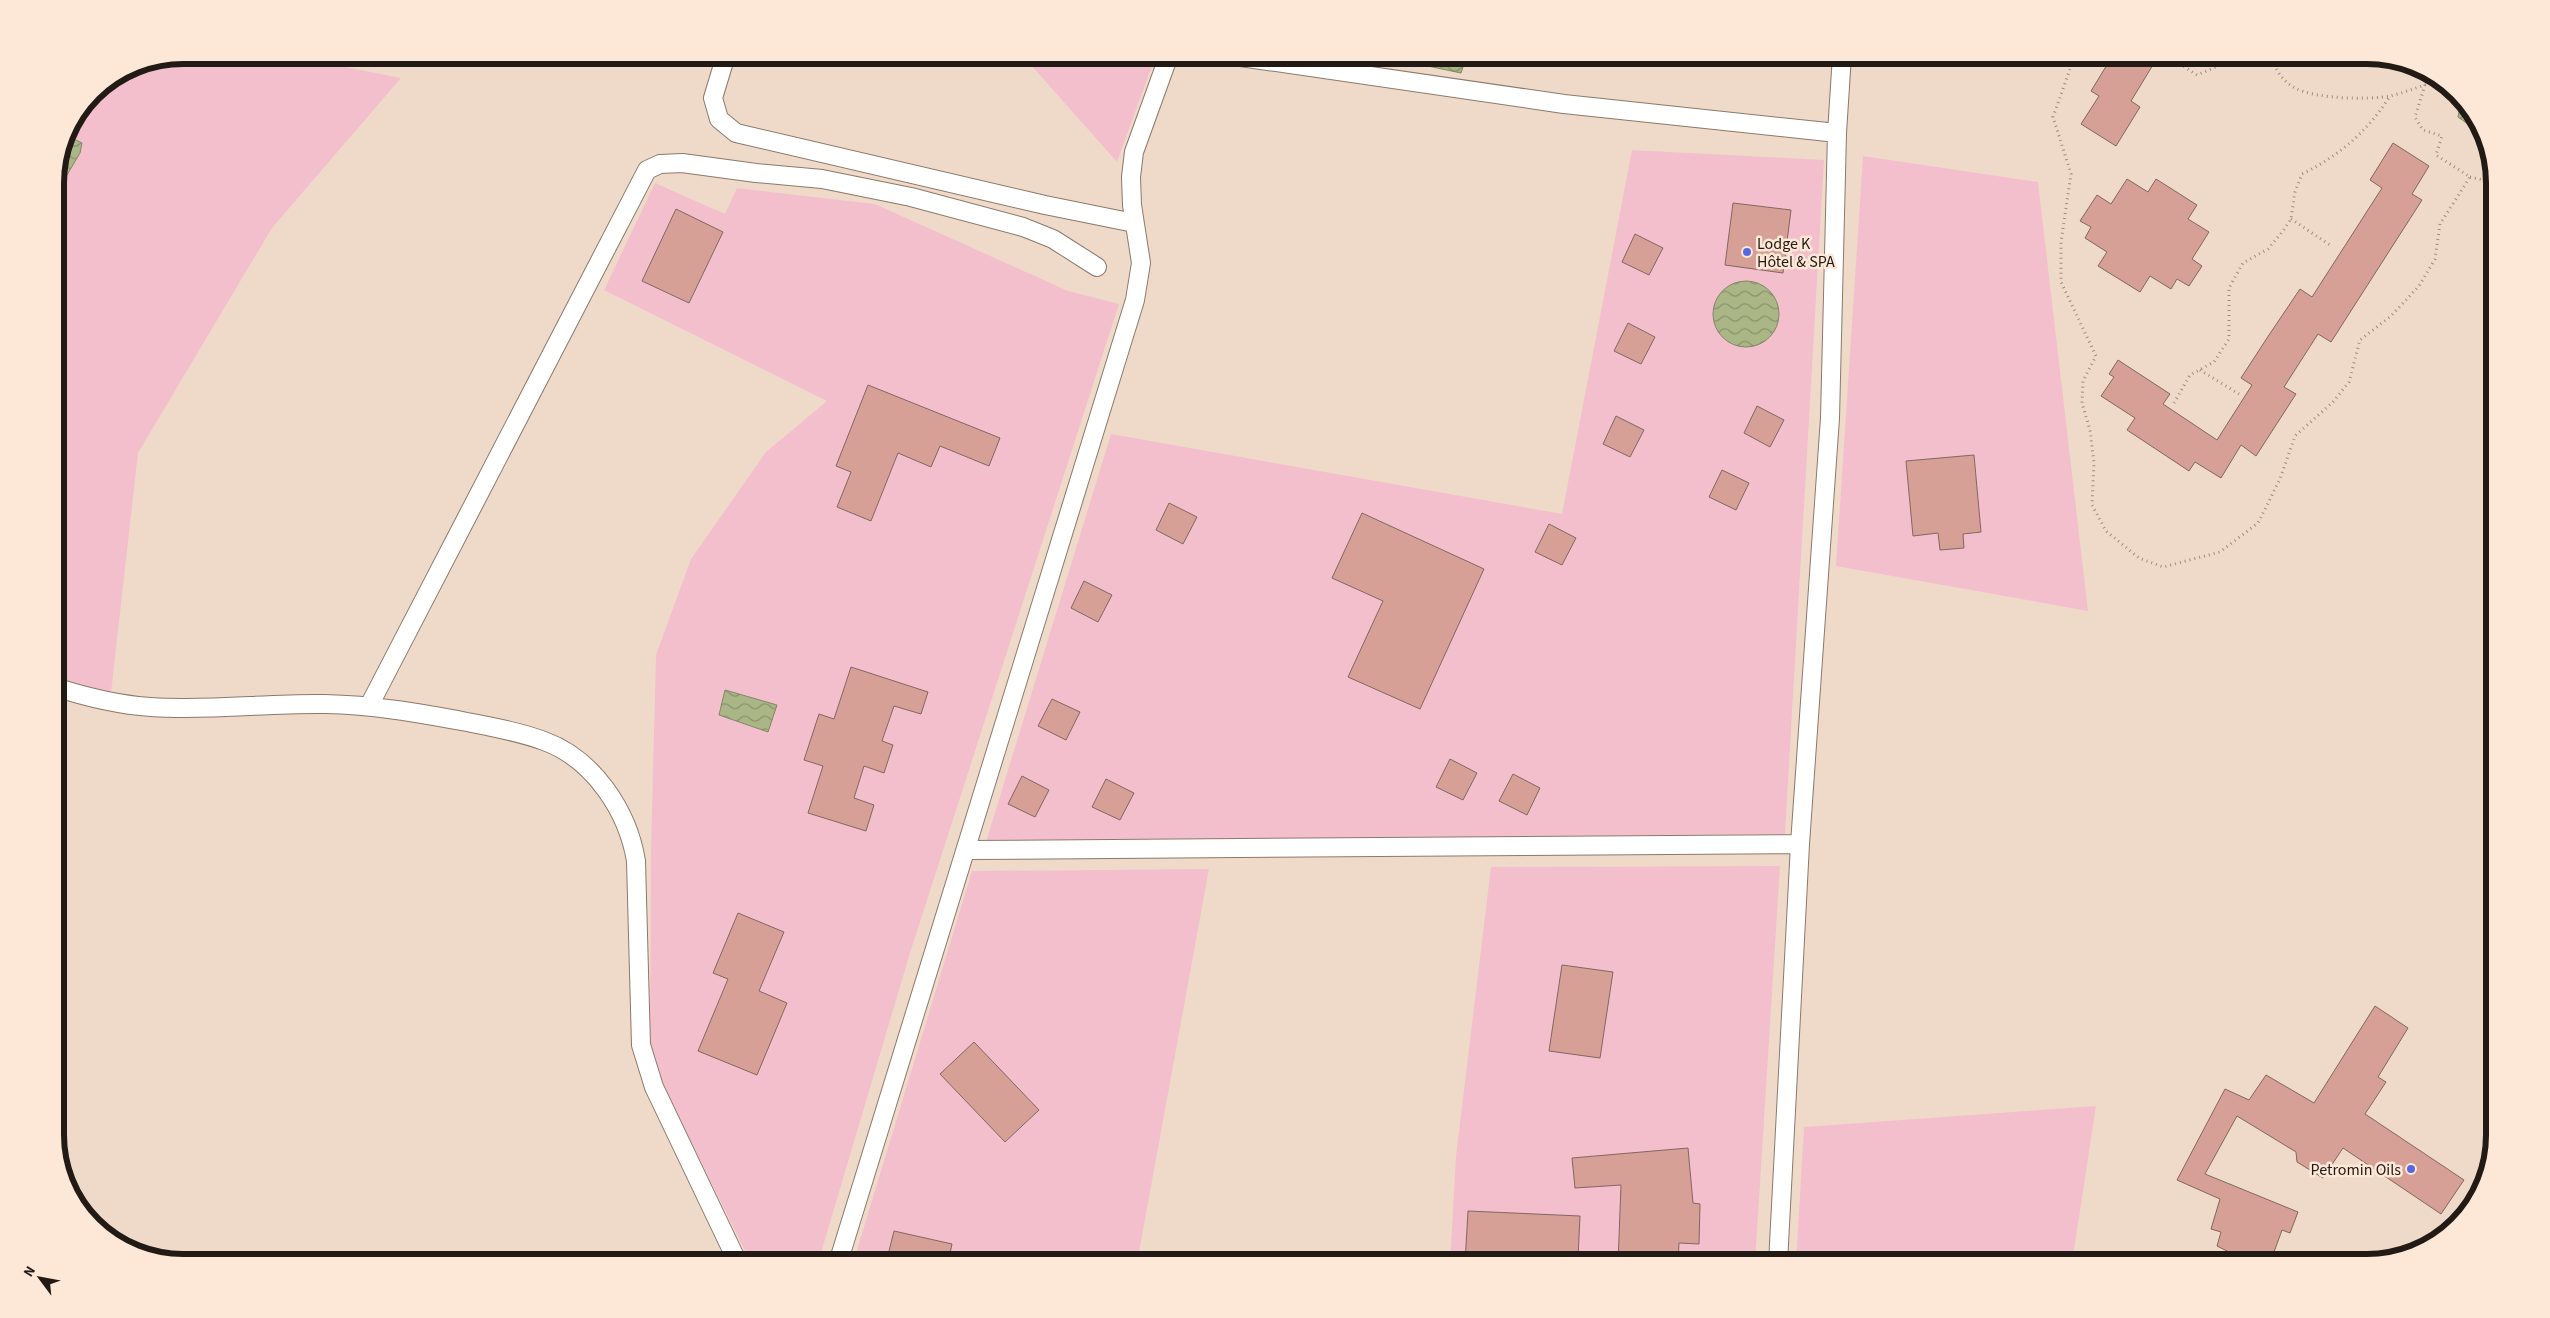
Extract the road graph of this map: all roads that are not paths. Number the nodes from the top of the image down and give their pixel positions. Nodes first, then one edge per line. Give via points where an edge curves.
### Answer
1 (723, 64) edge
2 (1166, 64) edge
3 (1289, 64) edge
4 (1841, 64) edge
5 (1837, 132) junction
6 (1134, 223) junction
7 (1098, 267) dead end
8 (64, 690) edge
9 (369, 706) junction
10 (1800, 844) junction
11 (966, 850) junction
12 (734, 1254) edge
13 (841, 1254) edge
14 (1778, 1254) edge

1 - 6 street via 713,98 719,119 736,133
2 - 6 street via 1134,152 1131,177
3 - 5 street via 1564,104
4 - 5 street
5 - 10 street via 1830,418
6 - 11 street via 1141,262 1135,300
7 - 9 street via 1053,238 912,197 822,179 682,162 660,164 646,170
8 - 9 street via 151,707
9 - 12 street via 484,725 545,741 574,756 625,819 636,862 641,1045 646,1066 664,1111
10 - 11 street
10 - 14 street
11 - 13 street

